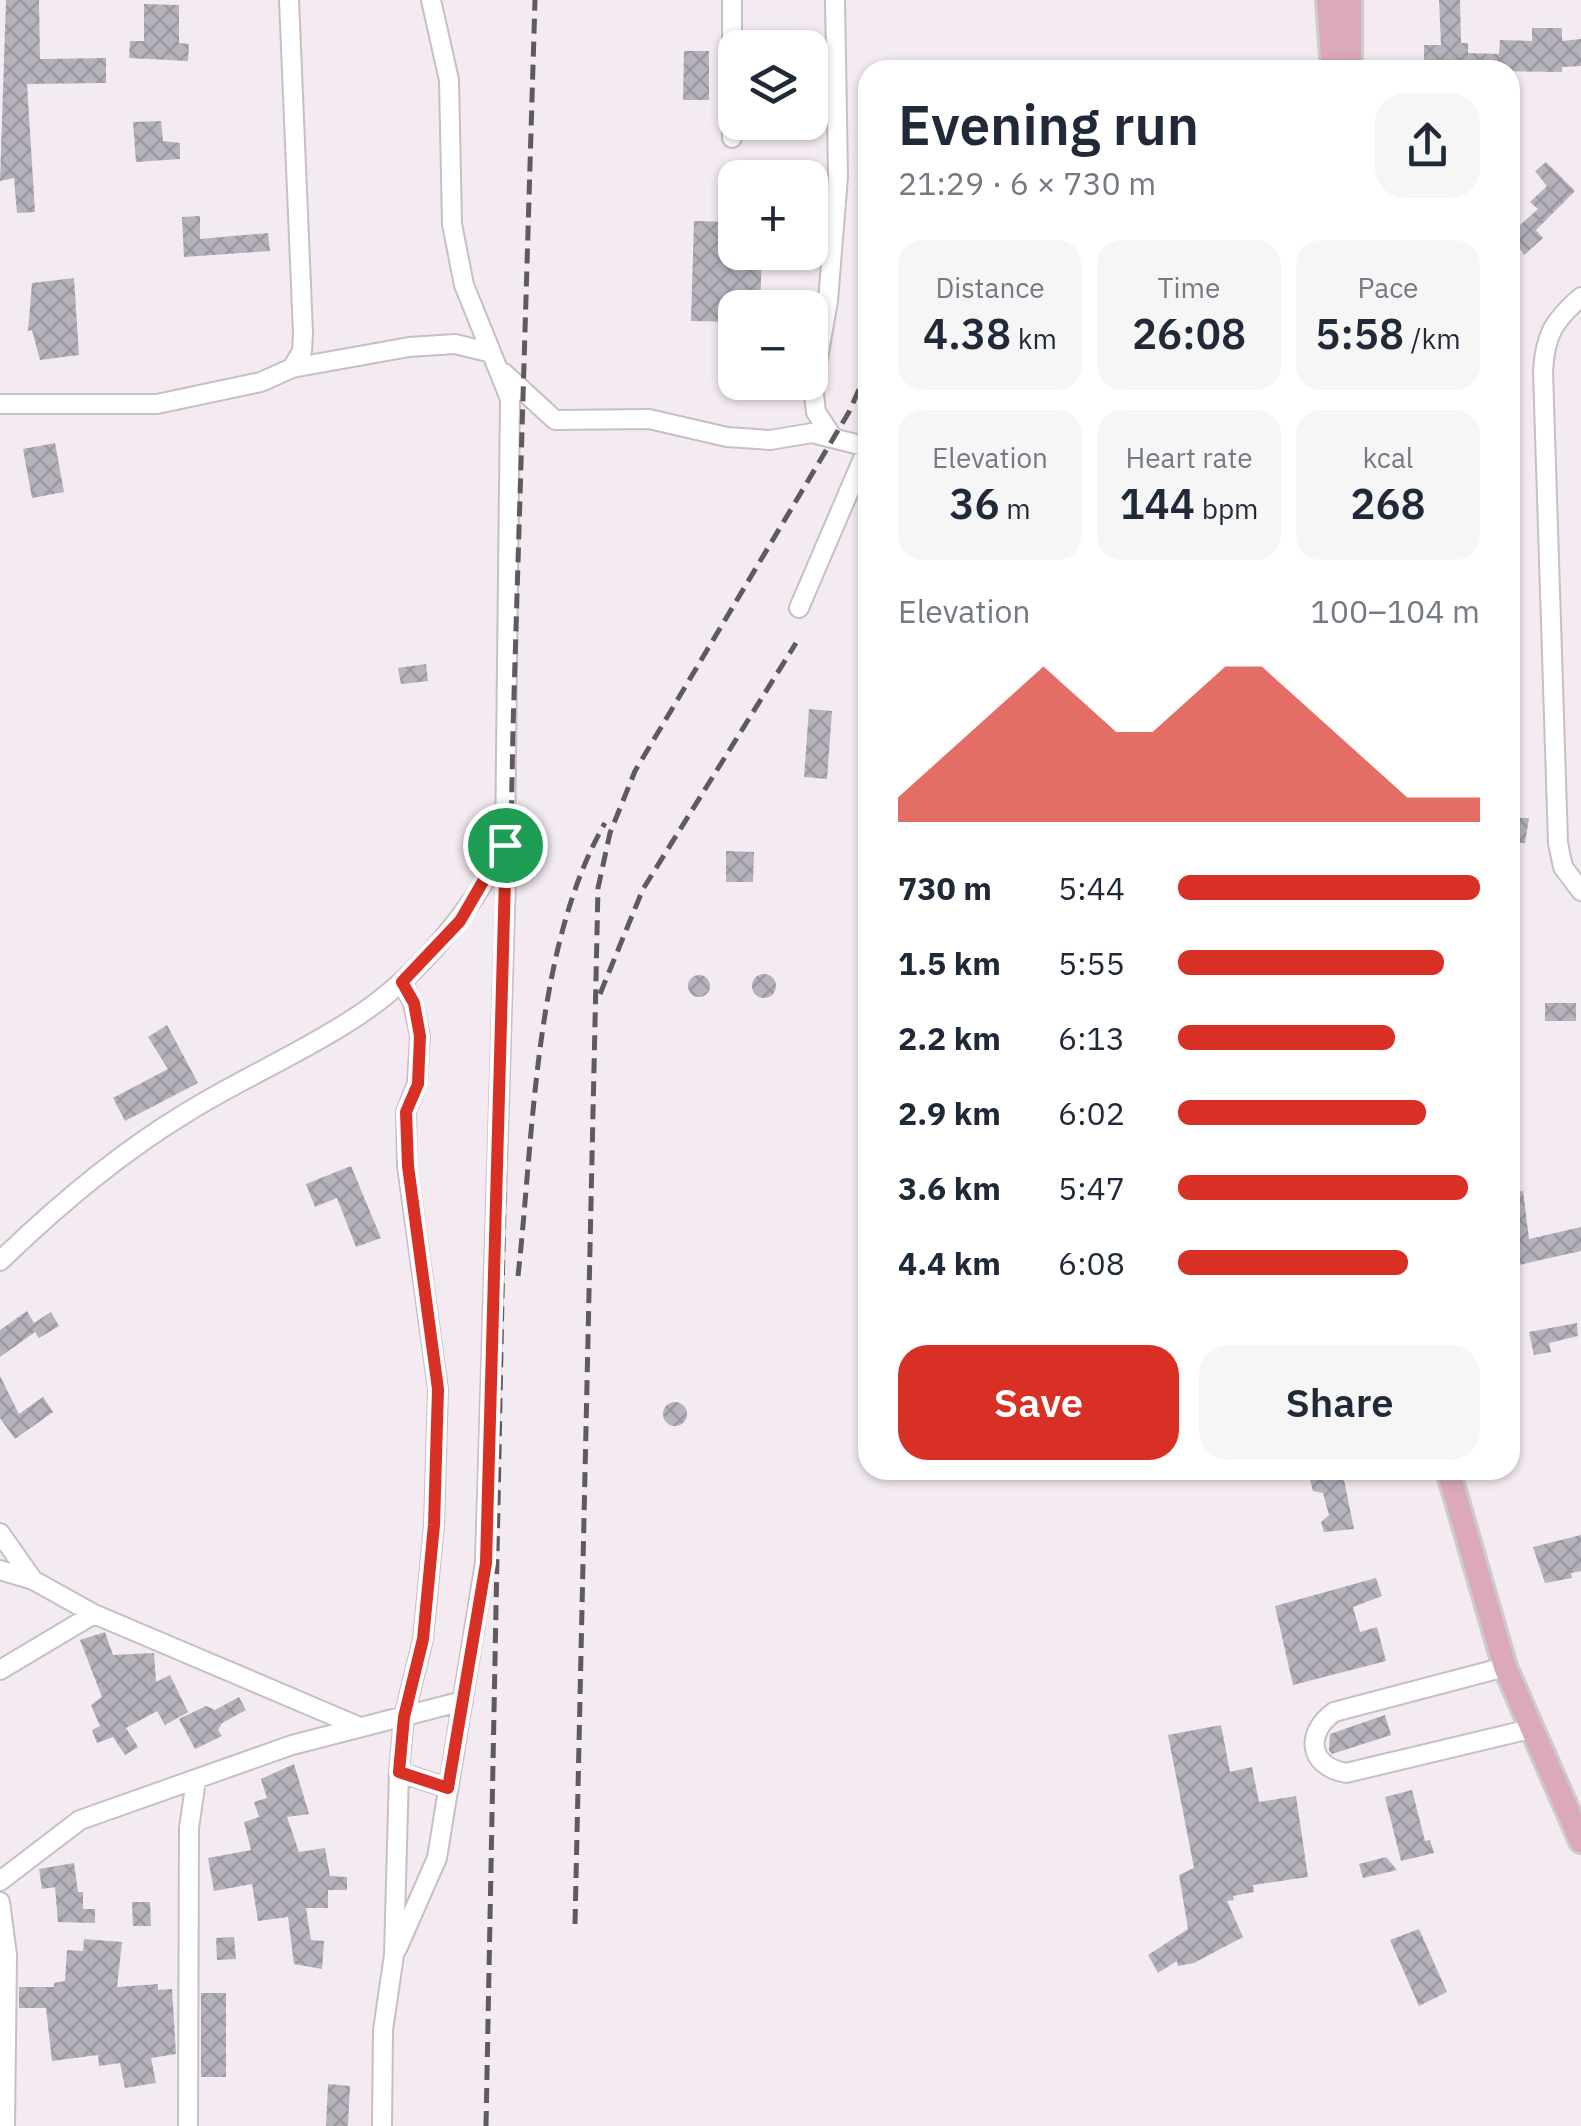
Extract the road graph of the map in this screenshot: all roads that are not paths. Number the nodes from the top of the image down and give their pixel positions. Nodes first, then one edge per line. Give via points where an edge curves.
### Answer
1 (289, 0) edge
2 (431, 0) edge
3 (732, 0) edge
4 (835, 0) edge
5 (1328, 0) edge
6 (1350, 0) edge
7 (732, 30) edge
8 (1332, 60) edge
9 (1350, 60) edge
10 (1581, 297) edge
11 (488, 352) junction
12 (292, 368) junction
13 (500, 369) junction
14 (0, 404) edge
15 (831, 436) junction
16 (858, 444) edge
17 (858, 470) edge
18 (799, 608) dead end
19 (505, 845) junction
20 (1581, 891) edge
21 (402, 982) junction
22 (0, 1260) edge
23 (1451, 1480) edge
24 (0, 1533) edge
25 (0, 1570) edge
26 (33, 1580) junction
27 (94, 1614) junction
28 (1505, 1667) junction
29 (0, 1670) edge
30 (463, 1701) junction
31 (404, 1717) junction
32 (360, 1727) junction
33 (1530, 1729) junction
34 (399, 1772) junction
35 (196, 1780) junction
36 (448, 1788) junction
37 (1581, 1841) edge
38 (0, 1881) edge
39 (0, 1902) edge
40 (394, 1955) junction
41 (5, 2126) edge
42 (188, 2126) edge
43 (382, 2126) edge

1 - 12 street via 304,332
2 - 11 street via 450,80 452,224
3 - 7 street
4 - 15 street via 838,176 813,386 816,412
5 - 8 main road
6 - 9 main road
10 - 20 street via 1547,335 1543,371 1558,843 1563,866
11 - 12 street via 456,344 408,347
11 - 13 street
12 - 14 street via 261,382 157,404
13 - 15 street via 555,420 648,419 770,440
13 - 19 street via 510,398
15 - 16 street
17 - 18 street
19 - 21 street via 460,921
19 - 30 street via 486,1563
21 - 22 street via 346,1024 182,1115 86,1184
21 - 31 street via 420,1036 418,1084 406,1112 408,1166 438,1389 423,1639
23 - 28 main road
24 - 26 street
25 - 26 street
26 - 27 street
27 - 29 street
27 - 32 street
28 - 33 main road
28 - 33 street via 1334,1712 1318,1724 1312,1740 1316,1757 1328,1770 1346,1773
30 - 31 street
30 - 36 street
31 - 32 street
31 - 34 street
32 - 35 street
33 - 37 main road
34 - 36 street
34 - 40 street
35 - 38 street via 80,1820
35 - 42 street via 189,1828
36 - 40 street via 437,1858
39 - 41 street via 7,1955
40 - 43 street via 383,2030

